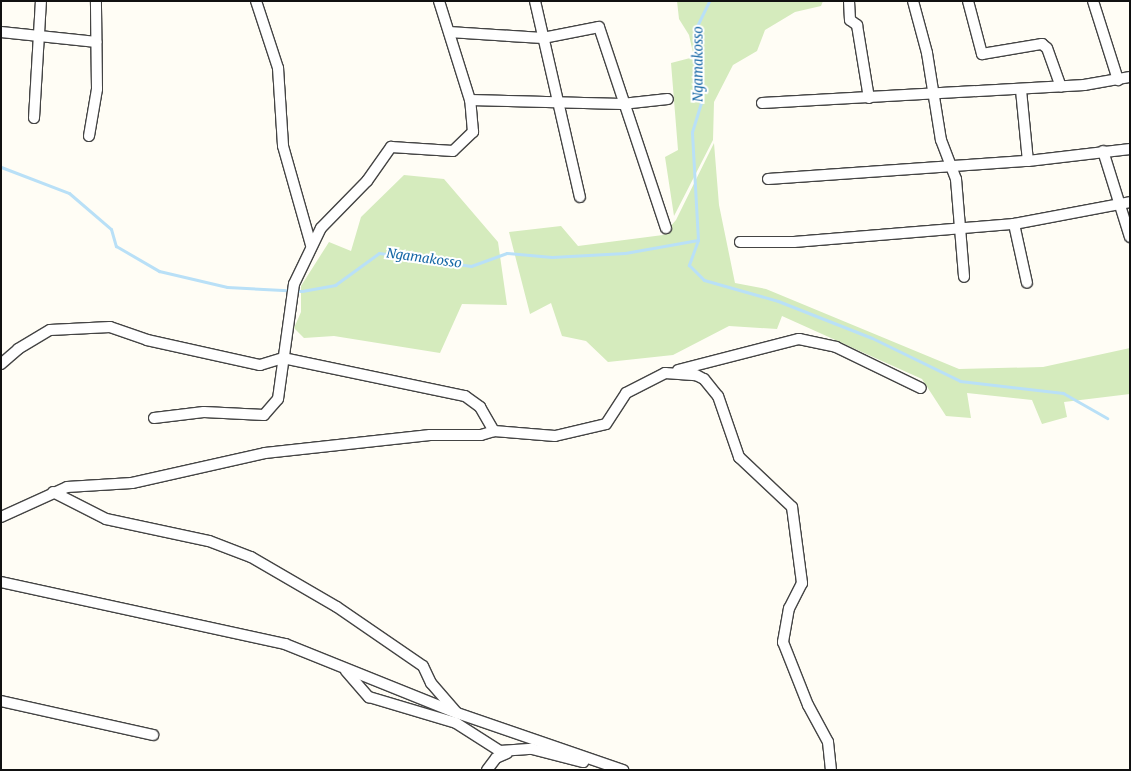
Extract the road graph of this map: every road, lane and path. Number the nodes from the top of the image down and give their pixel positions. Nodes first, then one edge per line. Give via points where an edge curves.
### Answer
1 (42, 1) edge
2 (96, 1) edge
3 (256, 1) edge
4 (439, 1) edge
5 (535, 1) edge
6 (849, 1) edge
7 (913, 1) edge
8 (968, 1) edge
9 (1093, 1) edge
10 (1, 32) edge
11 (449, 32) junction
12 (40, 36) junction
13 (543, 38) junction
14 (96, 42) junction
15 (1130, 77) edge
16 (1118, 80) junction
17 (1061, 87) junction
18 (1021, 90) junction
19 (934, 96) junction
20 (869, 98) junction
21 (668, 99) dead end
22 (470, 100) junction
23 (560, 102) junction
24 (762, 103) dead end
25 (622, 104) junction
26 (34, 118) dead end
27 (89, 136) dead end
28 (1130, 149) edge
29 (1103, 151) junction
30 (1028, 161) junction
31 (951, 167) junction
32 (768, 179) dead end
33 (580, 197) dead end
34 (1130, 202) edge
35 (1120, 205) junction
36 (1014, 224) junction
37 (666, 228) dead end
38 (959, 229) junction
39 (1130, 236) edge
40 (740, 242) dead end
41 (311, 245) junction
42 (964, 277) dead end
43 (1027, 282) dead end
44 (283, 358) junction
45 (1, 364) edge
46 (665, 373) junction
47 (921, 388) dead end
48 (154, 418) dead end
49 (494, 431) junction
50 (53, 492) junction
51 (1, 517) edge
52 (1, 582) edge
53 (346, 670) junction
54 (1, 701) edge
55 (457, 713) junction
56 (153, 735) dead end
57 (507, 753) junction
58 (487, 770) edge
59 (623, 770) edge
60 (831, 770) edge

1 - 12 street
2 - 14 street
3 - 41 street via 278,68 283,146
4 - 11 street
5 - 13 street
6 - 20 street via 850,20 857,26
7 - 19 street
8 - 17 street via 982,54 1042,44 1047,48
9 - 16 street
10 - 12 street
11 - 13 street
11 - 22 street
12 - 14 street
12 - 26 street
13 - 23 street
13 - 25 street via 599,27
14 - 27 street via 97,89
15 - 16 street
16 - 17 street
17 - 18 street
18 - 19 street
18 - 30 street
19 - 20 street
19 - 31 street via 941,140
20 - 24 street
21 - 25 street
22 - 23 street
22 - 41 street via 473,132 453,151 391,147 367,181 321,228
23 - 25 street
23 - 33 street
25 - 37 street
28 - 29 street
29 - 30 street
29 - 35 street
30 - 31 street
31 - 32 street
31 - 38 street via 956,179
34 - 35 street
35 - 36 street
35 - 39 street
36 - 38 street
36 - 43 street
38 - 40 street via 794,242
38 - 42 street
41 - 44 street via 294,284
44 - 45 street via 260,365 147,340 110,327 50,330 18,349
44 - 48 street via 278,399 264,415 204,412
44 - 49 street via 465,396 480,407
46 - 47 street via 799,339 836,347
46 - 49 street via 626,393 606,424 555,436
46 - 60 street via 689,373 704,379 718,396 740,457 792,507 802,583 789,608 783,642 808,705 828,742
49 - 50 street via 481,435 430,435 265,453 139,482 67,487
50 - 51 street
50 - 55 street via 106,519 209,541 251,557 337,607 423,666 431,683
52 - 53 street via 263,637
53 - 55 street
53 - 57 street via 369,697 456,723
54 - 56 street
55 - 59 street
57 - 58 street via 496,758
57 - 59 street via 532,749 601,768

